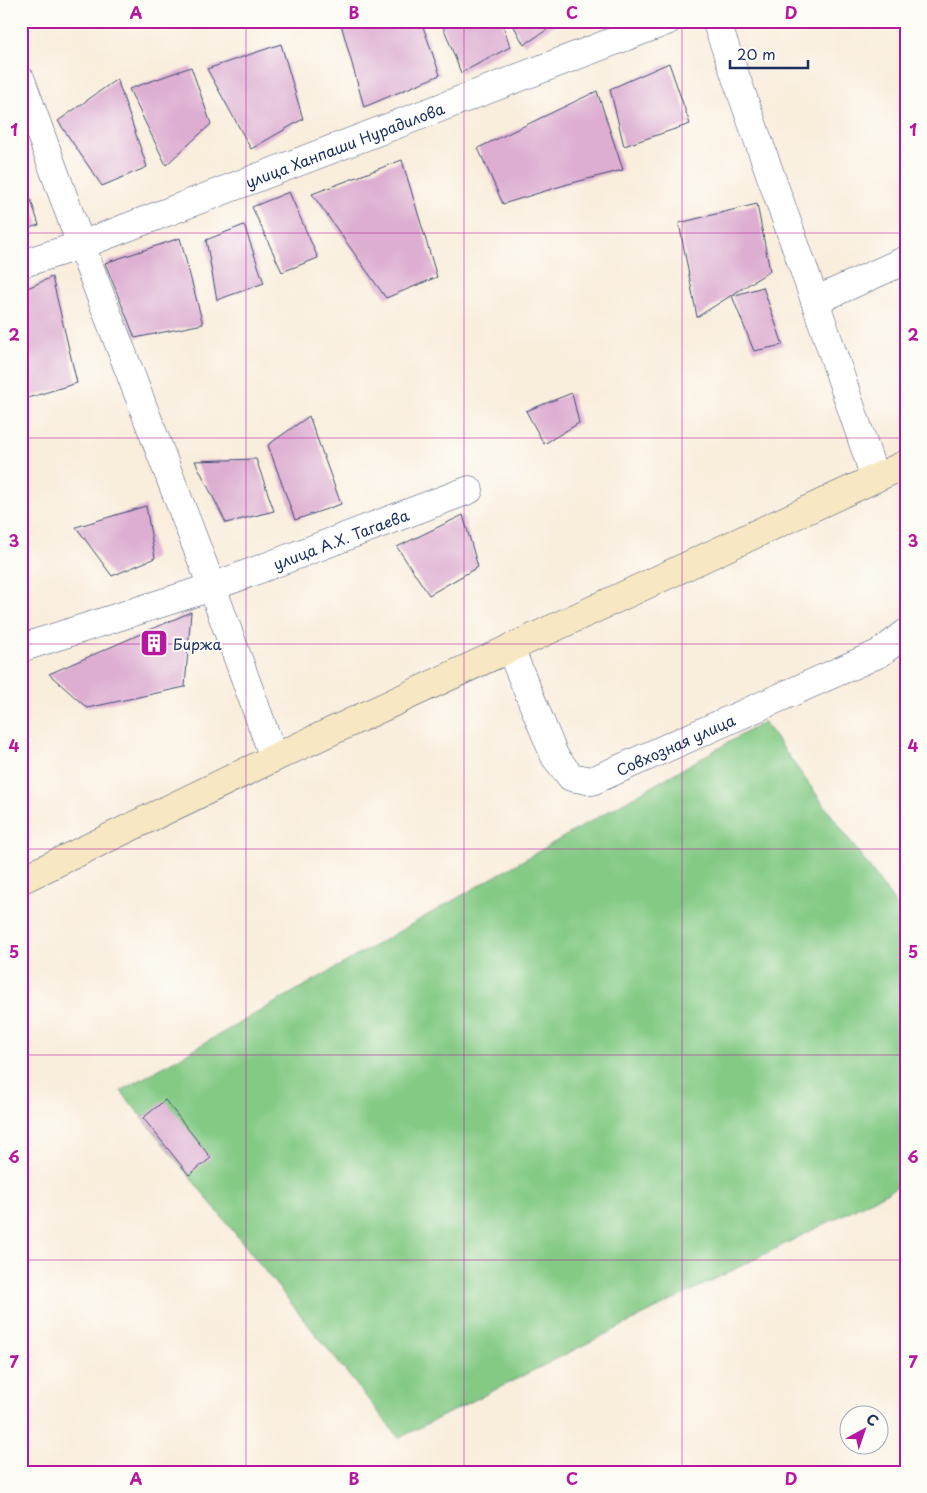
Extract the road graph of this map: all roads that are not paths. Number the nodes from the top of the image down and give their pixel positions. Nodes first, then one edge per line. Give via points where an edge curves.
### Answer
1 (667, 21) edge
2 (716, 21) edge
3 (21, 80) edge
4 (81, 245) junction
5 (906, 260) edge
6 (21, 264) edge
7 (815, 300) junction
8 (906, 464) edge
9 (875, 478) junction
10 (469, 490) dead end
11 (212, 587) junction
12 (906, 634) edge
13 (21, 648) edge
14 (510, 648) junction
15 (274, 758) junction
16 (21, 880) edge

1 - 4 street, улица Ханпаши Нурадилова
2 - 7 street
3 - 4 street
4 - 6 street, улица Ханпаши Нурадилова
4 - 11 street
5 - 7 street
7 - 9 street
8 - 9 main road
9 - 14 main road
10 - 11 street, улица А.Х. Тагаева
11 - 13 street, улица А.Х. Тагаева
11 - 15 street
12 - 14 street, Совхозная улица via 880,653 592,781 571,777 555,757
14 - 15 main road
15 - 16 main road

